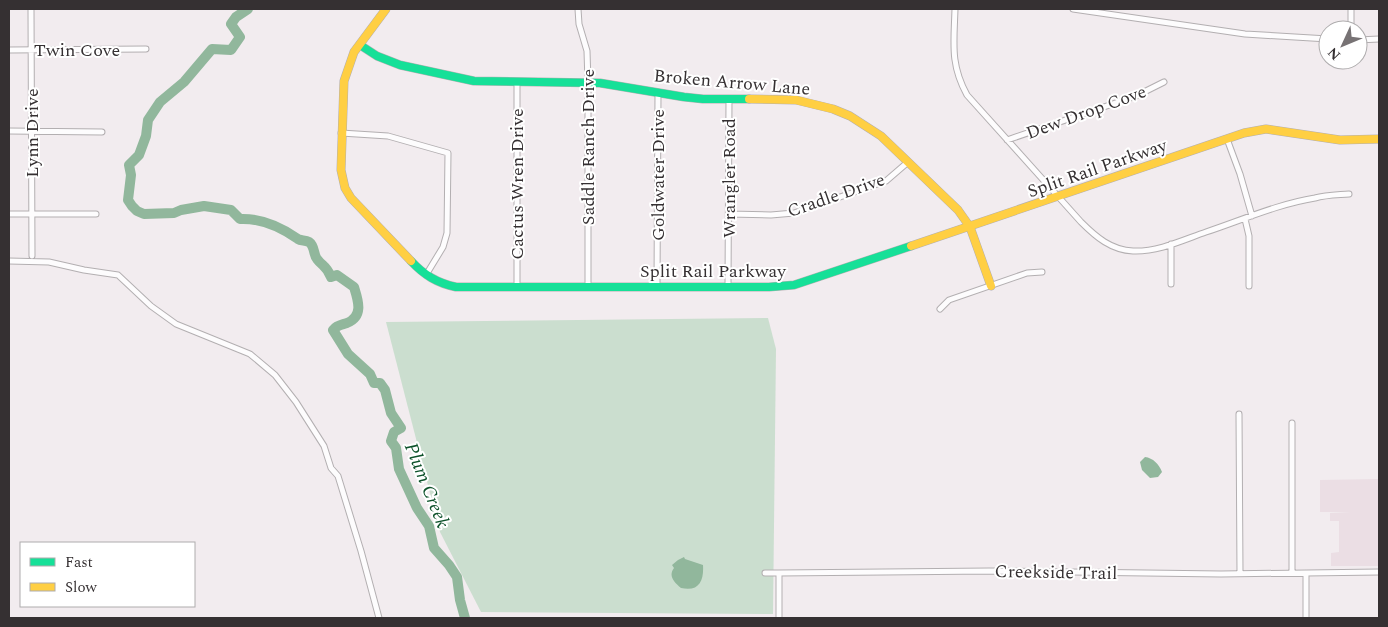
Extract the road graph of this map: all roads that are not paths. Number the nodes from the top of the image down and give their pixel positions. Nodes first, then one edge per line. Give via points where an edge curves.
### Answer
1 (32, 9) edge
2 (386, 9) edge
3 (578, 9) edge
4 (955, 9) edge
5 (1073, 9) edge
6 (1318, 38) edge
7 (360, 45) junction
8 (146, 49) dead end
9 (9, 50) edge
10 (32, 50) junction
11 (517, 82) junction
12 (1164, 82) dead end
13 (588, 83) junction
14 (658, 93) junction
15 (729, 99) junction
16 (9, 132) edge
17 (32, 132) junction
18 (102, 132) dead end
19 (342, 134) junction
20 (1227, 139) junction
21 (1379, 139) edge
22 (1006, 140) junction
23 (908, 162) junction
24 (1349, 194) dead end
25 (1058, 196) junction
26 (9, 214) edge
27 (31, 214) junction
28 (96, 214) dead end
29 (729, 214) junction
30 (1252, 216) junction
31 (1245, 219) junction
32 (970, 227) junction
33 (1171, 244) junction
34 (32, 256) dead end
35 (9, 261) edge
36 (1042, 272) dead end
37 (426, 275) junction
38 (1171, 284) dead end
39 (517, 286) junction
40 (588, 286) junction
41 (658, 286) junction
42 (728, 286) junction
43 (991, 286) junction
44 (1248, 286) dead end
45 (940, 309) dead end
46 (1239, 414) dead end
47 (1292, 423) dead end
48 (1379, 572) edge
49 (765, 573) dead end
50 (779, 573) junction
51 (1240, 573) junction
52 (1292, 573) junction
53 (1306, 574) junction
54 (379, 618) edge
55 (779, 618) edge
56 (1306, 618) edge

1 - 10 street, Lynn Drive
2 - 7 street, Split Rail Parkway
3 - 13 street, Saddle Ranch Drive
4 - 22 street via 954,56 960,81 967,95
5 - 6 street via 1245,34
7 - 11 street, Broken Arrow Lane via 400,65 453,78
7 - 19 street, Split Rail Parkway via 344,81
8 - 10 street, Twin Cove
9 - 10 street, Twin Cove
10 - 17 street, Lynn Drive
11 - 13 street, Broken Arrow Lane
11 - 39 street, Cactus Wren Drive
12 - 22 street, Dew Drop Cove via 1136,96
13 - 14 street, Broken Arrow Lane
13 - 40 street, Saddle Ranch Drive
14 - 15 street, Broken Arrow Lane
14 - 41 street, Goldwater Drive
15 - 23 street, Broken Arrow Lane via 796,100 832,109 866,125
15 - 29 street, Wrangler Road
16 - 17 street
17 - 18 street
17 - 27 street, Lynn Drive
19 - 37 street, Split Rail Parkway via 340,170 345,188
19 - 37 street via 388,136 448,153 447,233 443,247
20 - 21 street, Split Rail Parkway via 1266,129 1340,140
20 - 25 street, Split Rail Parkway
20 - 30 street
22 - 25 street
23 - 29 street, Cradle Drive via 886,180 794,213
23 - 32 street, Broken Arrow Lane via 958,210
24 - 30 street via 1313,198
25 - 32 street, Split Rail Parkway
25 - 33 street via 1093,235 1107,244 1132,252
26 - 27 street
27 - 28 street
27 - 34 street, Lynn Drive
29 - 42 street, Wrangler Road
30 - 31 street
31 - 33 street
31 - 44 street via 1249,236
32 - 42 street, Split Rail Parkway via 794,285
32 - 43 street, Broken Arrow Lane
33 - 38 street
35 - 54 street via 49,262 118,275 150,306 176,324 250,354 275,375 314,428 331,468 338,476
36 - 43 street via 1027,273
37 - 39 street, Split Rail Parkway via 456,287
39 - 40 street, Split Rail Parkway
40 - 41 street, Split Rail Parkway
41 - 42 street, Split Rail Parkway
43 - 45 street via 949,300
46 - 51 street
47 - 52 street
48 - 53 street, Creekside Trail
49 - 50 street, Creekside Trail
50 - 51 street, Creekside Trail
50 - 55 street
51 - 52 street, Creekside Trail
52 - 53 street, Creekside Trail
53 - 56 street

